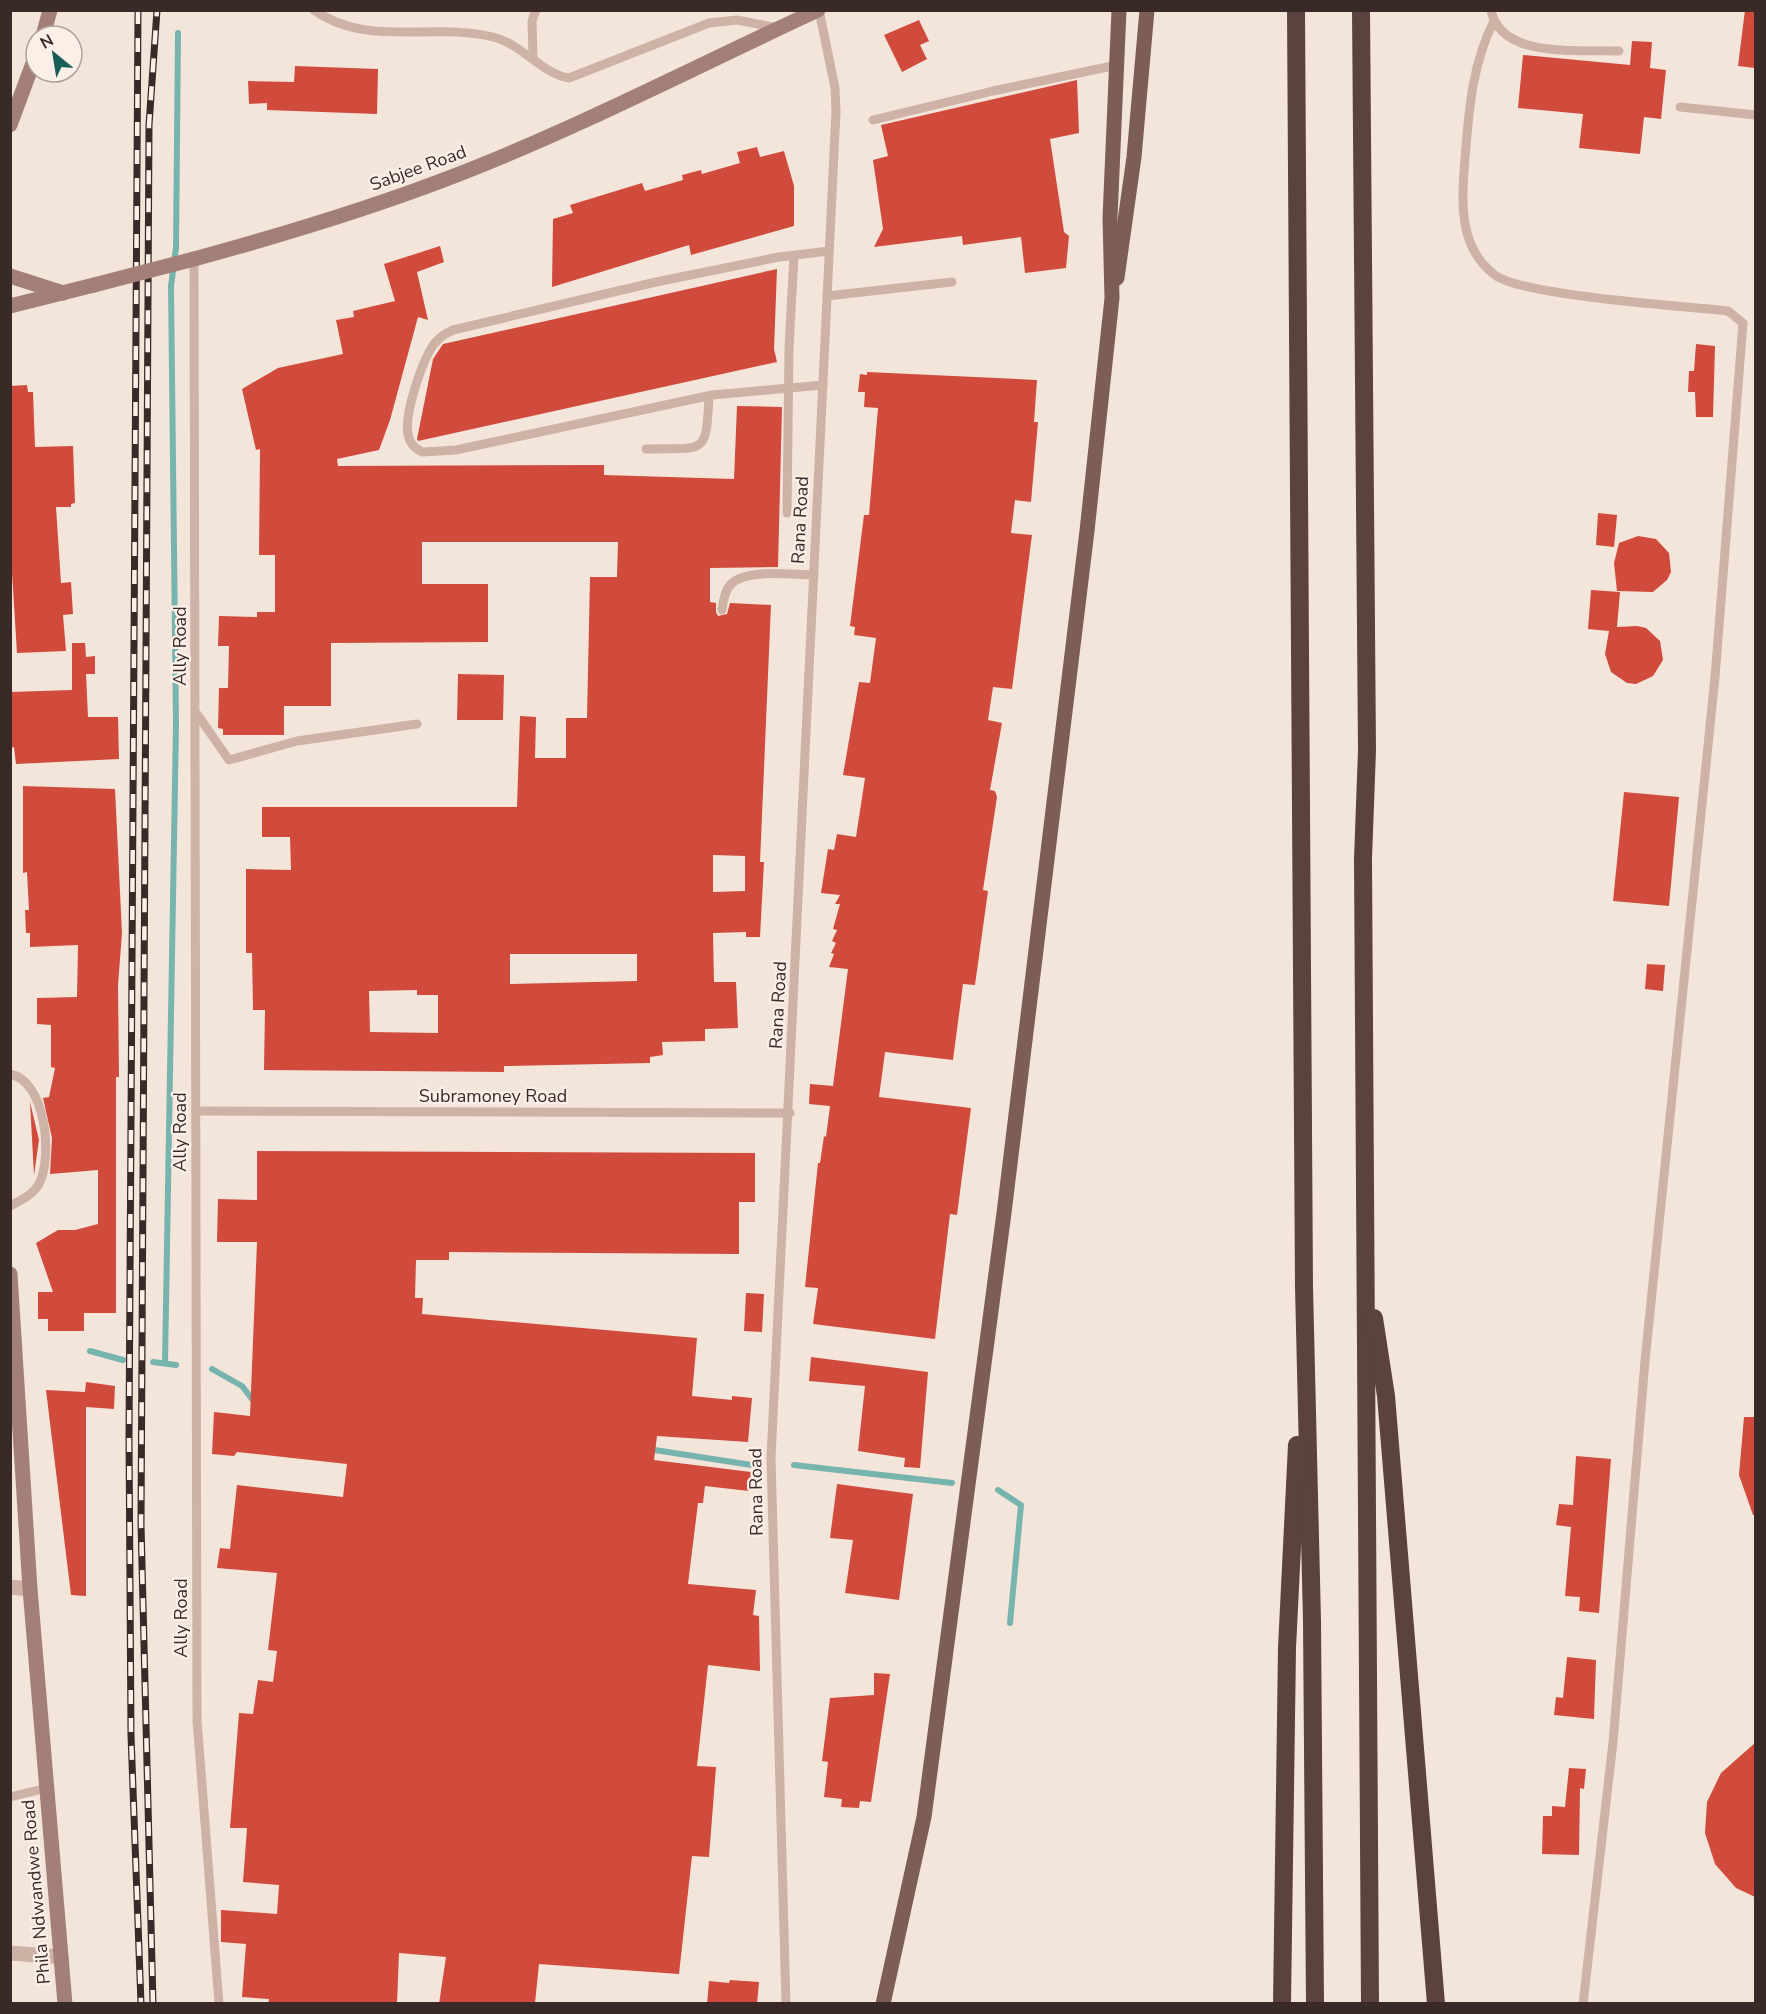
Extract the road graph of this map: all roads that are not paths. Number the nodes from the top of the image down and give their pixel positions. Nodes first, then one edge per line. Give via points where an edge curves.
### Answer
1 (314, 10) edge
2 (536, 10) edge
3 (819, 10) edge
4 (1113, 10) edge
5 (1119, 10) edge
6 (1146, 10) edge
7 (1296, 10) edge
8 (1361, 10) edge
9 (1491, 10) edge
10 (1494, 21) junction
11 (780, 28) junction
12 (1118, 34) junction
13 (1618, 51) dead end
14 (533, 57) junction
15 (1117, 65) junction
16 (25, 84) edge
17 (1680, 107) dead end
18 (1755, 115) edge
19 (873, 120) dead end
20 (10, 125) edge
21 (829, 251) junction
22 (794, 256) junction
23 (194, 260) junction
24 (10, 276) edge
25 (952, 282) dead end
26 (63, 293) junction
27 (827, 296) junction
28 (1112, 298) junction
29 (10, 306) edge
30 (823, 385) junction
31 (789, 387) junction
32 (709, 396) junction
33 (646, 449) dead end
34 (787, 513) dead end
35 (814, 575) junction
36 (722, 610) dead end
37 (197, 714) junction
38 (417, 724) dead end
39 (10, 1074) edge
40 (196, 1112) junction
41 (790, 1113) junction
42 (10, 1206) edge
43 (1365, 1254) junction
44 (10, 1274) edge
45 (1304, 1287) junction
46 (10, 1587) edge
47 (30, 1588) junction
48 (47, 1788) junction
49 (10, 1797) edge
50 (10, 1953) edge
51 (61, 1957) junction
52 (64, 2004) edge
53 (219, 2004) edge
54 (786, 2004) edge
55 (884, 2004) edge
56 (1282, 2004) edge
57 (1315, 2004) edge
58 (1370, 2004) edge
59 (1436, 2004) edge
60 (1583, 2004) edge

1 - 14 lane via 336,23 368,32 446,31 487,36 507,41
2 - 14 lane via 531,37
3 - 11 street, Sabjee Road
3 - 21 lane, Rana Road via 835,98
4 - 12 main road
5 - 12 main road
6 - 28 main road via 1127,221
7 - 45 highway
8 - 43 highway via 1367,750 1363,859
9 - 10 lane
10 - 13 lane via 1508,38 1523,45
10 - 60 lane via 1480,53 1470,102 1463,204 1465,231 1493,274 1528,287 1728,311 1740,319 1744,328 1715,677
11 - 14 lane via 737,20 709,23 574,77 555,75
11 - 23 street, Sabjee Road via 454,176 316,225
12 - 15 main road
15 - 19 lane
15 - 28 main road via 1110,218
16 - 20 street
17 - 18 lane
21 - 22 lane
21 - 27 lane, Rana Road
22 - 31 lane
22 - 32 lane via 656,282 453,330 435,343 424,363 408,437 422,452 456,450
23 - 26 street, Sabjee Road, bridge
23 - 37 lane, Ally Road
24 - 26 street
25 - 27 lane
26 - 29 street, Sabjee Road
27 - 30 lane, Rana Road
28 - 55 main road via 1007,1189 926,1805
30 - 31 lane
30 - 35 lane, Rana Road
31 - 32 lane
31 - 34 lane
32 - 33 lane via 707,435 702,444
35 - 36 lane via 753,574 740,578 727,589
35 - 41 lane, Rana Road
37 - 38 lane via 229,760 297,741
37 - 40 lane, Ally Road
39 - 42 lane via 26,1082 37,1096 45,1150 39,1184 26,1198
40 - 41 lane, Subramoney Road
40 - 53 lane, Ally Road via 197,1720
41 - 54 lane, Rana Road via 771,1458
43 - 58 highway
43 - 59 highway via 1386,1396
44 - 47 street, Phila Ndwandwe Road
45 - 56 highway via 1287,1648
45 - 57 highway
46 - 47 street
47 - 48 street, Phila Ndwandwe Road
48 - 49 lane
48 - 51 street, Phila Ndwandwe Road
50 - 51 street
51 - 52 street, Phila Ndwandwe Road

